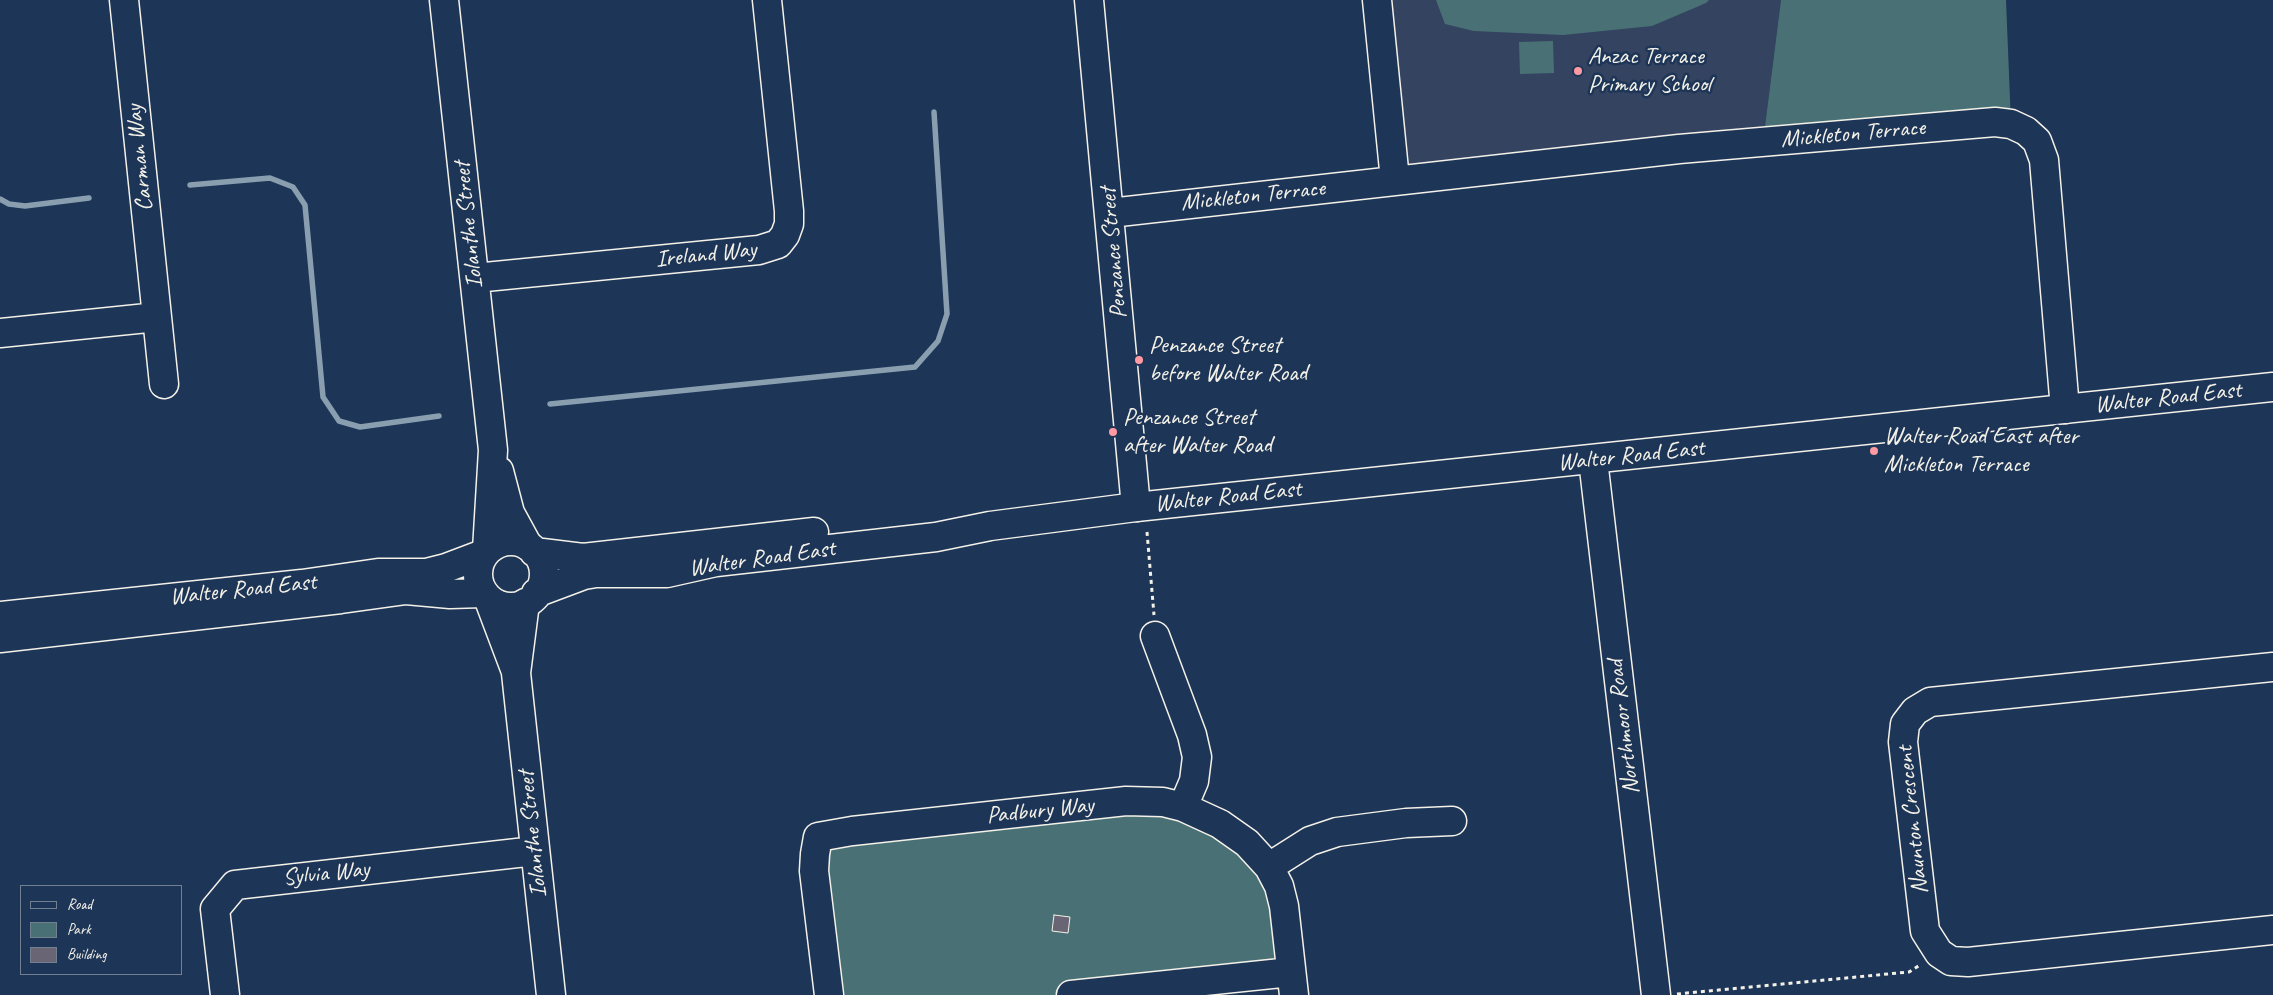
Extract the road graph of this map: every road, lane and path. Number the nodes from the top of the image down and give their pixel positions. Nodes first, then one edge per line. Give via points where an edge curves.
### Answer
1 (124, 0) edge
2 (444, 0) edge
3 (767, 0) edge
4 (1089, 0) edge
5 (1377, 0) edge
6 (1395, 180) junction
7 (1110, 212) junction
8 (475, 278) junction
9 (157, 316) junction
10 (0, 332) edge
11 (164, 384) dead end
12 (2273, 387) edge
13 (2065, 409) junction
14 (493, 450) junction
15 (1593, 460) junction
16 (1136, 507) junction
17 (990, 526) junction
18 (1147, 532) dead end
19 (531, 549) junction
20 (485, 552) junction
21 (486, 596) junction
22 (530, 598) junction
23 (0, 616) edge
24 (1155, 636) joint
25 (0, 638) edge
26 (2273, 666) edge
27 (516, 673) junction
28 (1183, 807) junction
29 (1452, 820) dead end
30 (535, 851) junction
31 (1269, 867) junction
32 (2273, 930) edge
33 (1938, 953) junction
34 (1293, 983) edge
35 (226, 995) edge
36 (551, 995) edge
37 (829, 995) edge
38 (1071, 995) edge
39 (1656, 995) edge
40 (1672, 995) edge

1 - 9 street, Carman Way
2 - 8 street, Iolanthe Street
3 - 8 street, Ireland Way via 789,211 789,224 778,244 758,250
4 - 7 street, Penzance Street
5 - 6 street
6 - 7 street, Mickleton Terrace
6 - 13 street, Mickleton Terrace via 1688,149 1995,122 2011,124 2026,131 2036,142 2044,160
7 - 16 street, Penzance Street
8 - 14 street, Iolanthe Street
9 - 10 street
9 - 11 street, Carman Way
12 - 13 street, Walter Road East
13 - 15 street, Walter Road East
14 - 19 street, Iolanthe Street via 510,513
14 - 20 street, Iolanthe Street
15 - 16 street, Walter Road East
15 - 39 street, Northmoor Road
16 - 17 street, Walter Road East
17 - 19 street, Walter Road East via 936,518 582,558
17 - 22 street, Walter Road East via 936,537 716,562 667,573 596,573
18 - 24 path
19 - 20 street via 519,542 508,542
19 - 22 street via 542,562 544,573 543,584
20 - 21 street via 478,578
20 - 23 street, Walter Road East via 426,573 378,573
21 - 22 street via 508,607 517,607
21 - 25 street, Walter Road East via 406,590
21 - 27 street, Iolanthe Street
22 - 27 street, Iolanthe Street
24 - 28 street via 1197,757 1194,781
26 - 33 street, Naunton Crescent via 1930,702 1915,711 1905,724 1904,752 1925,931
27 - 30 street, Iolanthe Street
28 - 31 street, Padbury Way via 1220,824 1240,838
28 - 37 street, Padbury Way via 1163,802 1126,802 818,837 814,872
29 - 31 street via 1337,832 1310,841
30 - 35 street, Sylvia Way via 235,884 215,909
30 - 36 street, Iolanthe Street
31 - 34 street, Padbury Way via 1279,886 1284,906
32 - 33 street via 1968,962 1950,960
33 - 40 path via 1910,972
34 - 38 street

